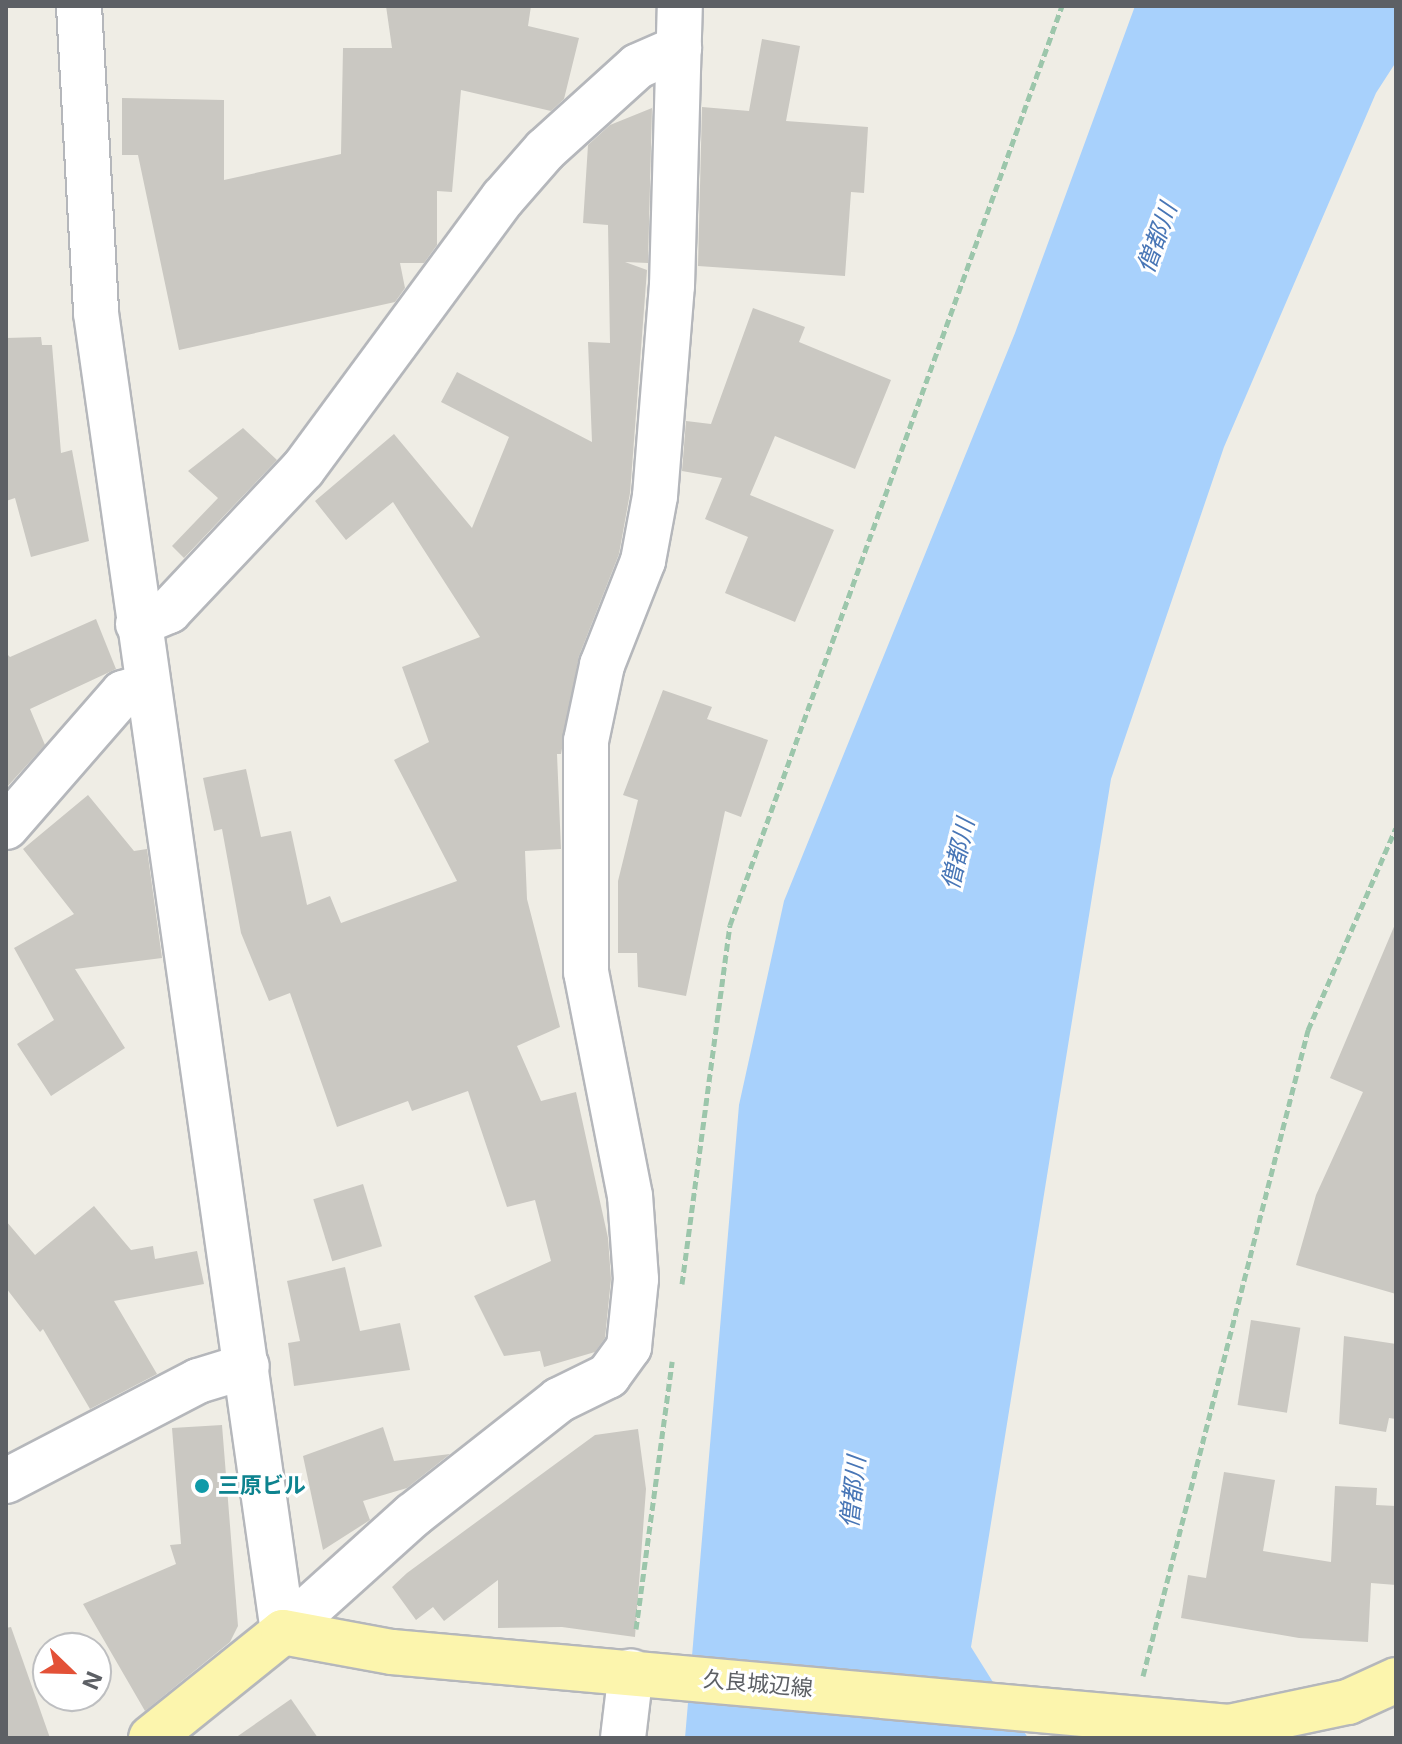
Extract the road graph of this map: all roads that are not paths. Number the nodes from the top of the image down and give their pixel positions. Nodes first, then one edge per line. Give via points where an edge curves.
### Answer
1 (79, 6) edge
2 (680, 27) edge
3 (138, 624) junction
4 (146, 686) junction
5 (6, 827) edge
6 (247, 1366) junction
7 (6, 1481) edge
8 (283, 1632) junction
9 (644, 1672) junction
10 (1396, 1680) edge
11 (1135, 1724) edge
12 (151, 1738) edge
13 (623, 1738) edge

1 - 3 street via 96,313
2 - 3 street via 545,150 503,198 303,469 169,611
2 - 8 street via 672,286 655,496 643,561 602,665 586,741 586,972 630,1196 636,1279 629,1347 608,1376 547,1409 413,1515
3 - 4 street
4 - 5 street via 123,693
4 - 6 street
6 - 7 street via 198,1381
6 - 8 street
8 - 9 main road, 久良城辺線 via 392,1652
8 - 12 main road
9 - 11 main road, 久良城辺線
9 - 13 street
10 - 11 main road, 久良城辺線 via 1348,1702 1229,1727

